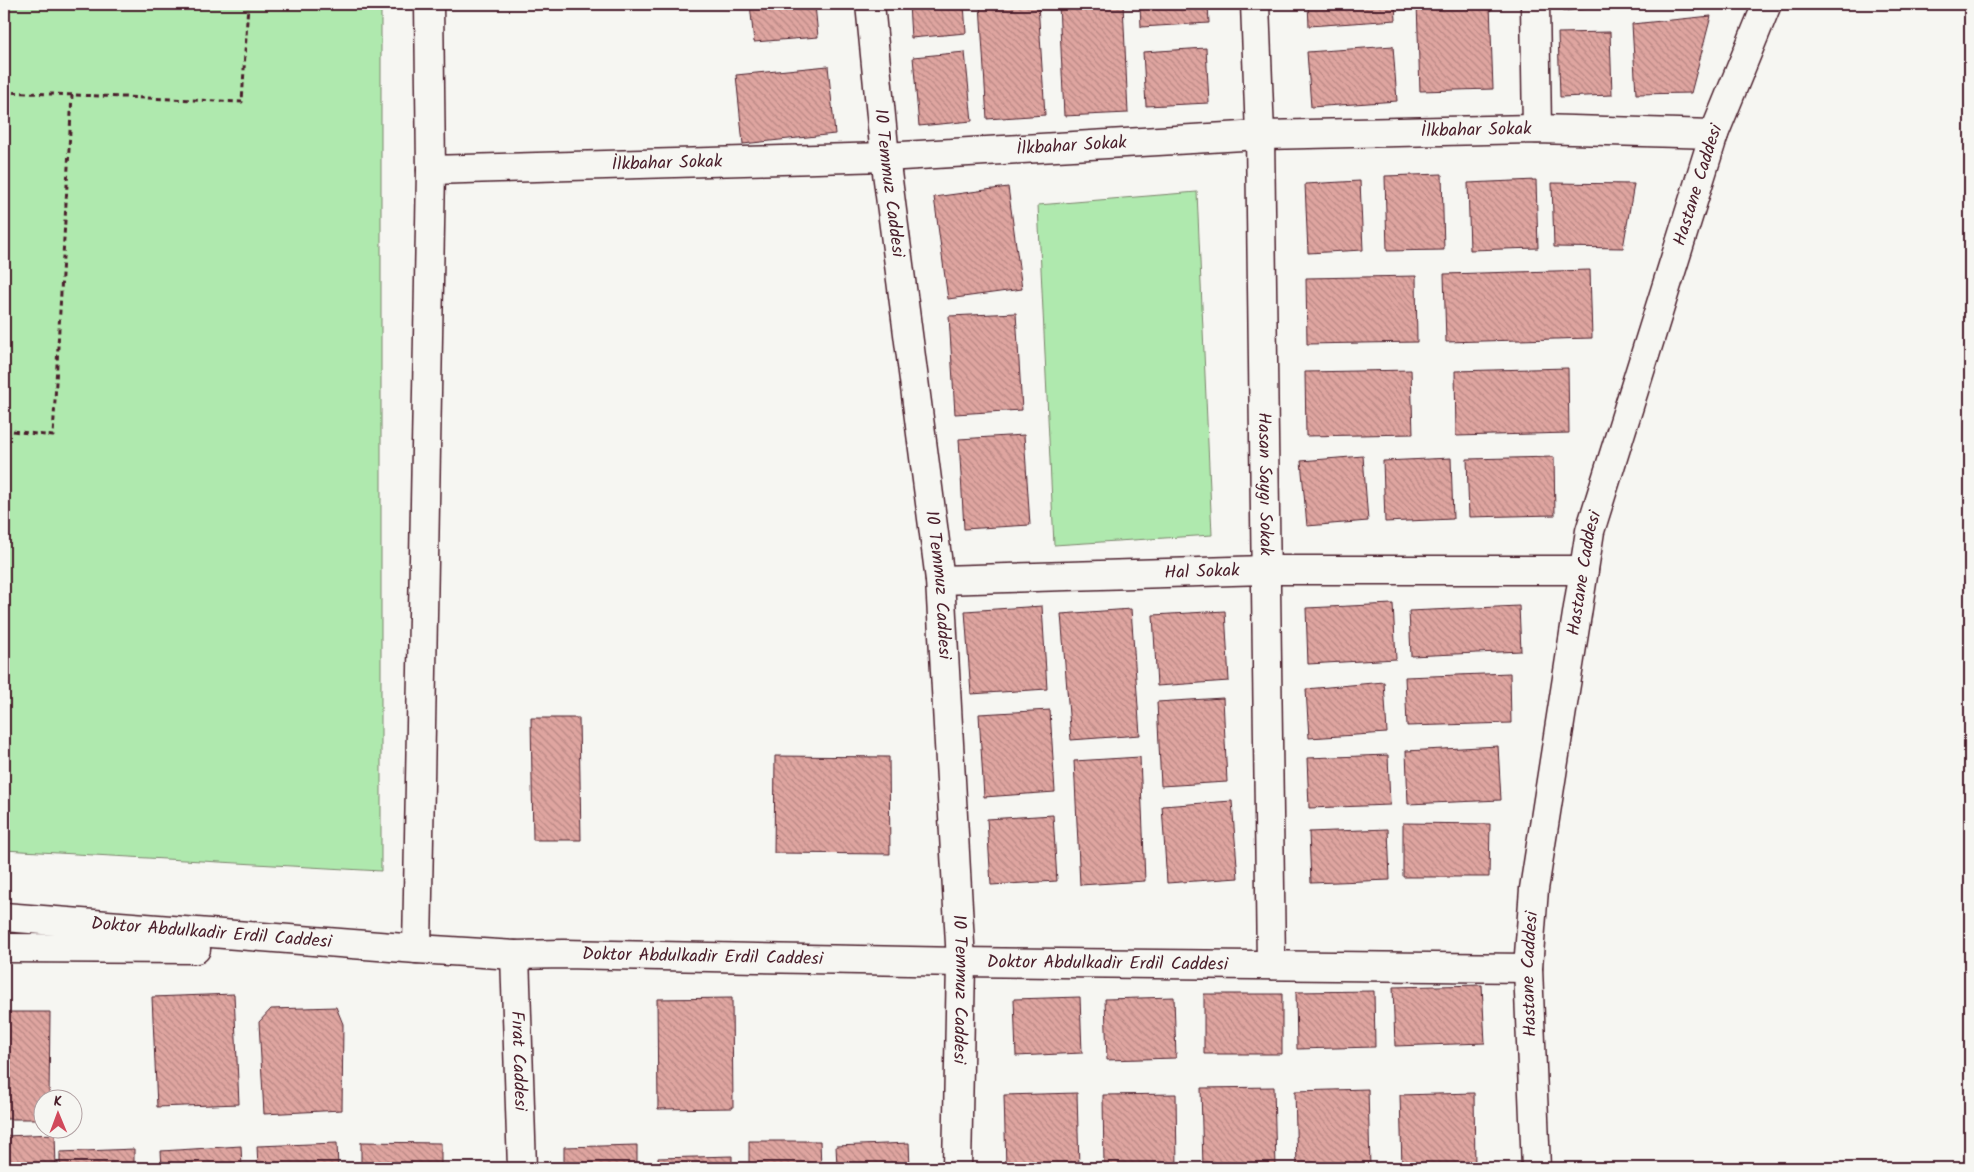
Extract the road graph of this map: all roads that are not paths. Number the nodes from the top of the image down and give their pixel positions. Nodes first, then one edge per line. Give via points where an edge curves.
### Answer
1 (429, 4) edge
2 (870, 4) edge
3 (1255, 4) edge
4 (1535, 4) edge
5 (1767, 4) edge
6 (1537, 129) junction
7 (1714, 134) junction
8 (1260, 135) junction
9 (885, 157) junction
10 (431, 170) junction
11 (1265, 570) junction
12 (1584, 570) junction
13 (940, 580) junction
14 (4, 917) edge
15 (4, 948) edge
16 (417, 949) junction
17 (514, 955) junction
18 (961, 962) junction
19 (1271, 965) junction
20 (1528, 968) junction
21 (522, 1168) edge
22 (957, 1168) edge
23 (1536, 1168) edge

1 - 10 street
2 - 9 street, 10 Temmuz Caddesi
3 - 8 street, Hasan Saygı Sokak
4 - 6 street
5 - 7 street, Hastane Caddesi
6 - 7 street, İlkbahar Sokak
6 - 8 street, İlkbahar Sokak
7 - 12 street, Hastane Caddesi via 1590,531
8 - 9 street, İlkbahar Sokak
8 - 11 street, Hasan Saygı Sokak
9 - 10 street, İlkbahar Sokak
9 - 13 street, 10 Temmuz Caddesi
10 - 16 street
11 - 12 street, Hal Sokak
11 - 13 street, Hal Sokak
11 - 19 street, Hasan Saygı Sokak
12 - 20 street, Hastane Caddesi via 1534,889
13 - 18 street, 10 Temmuz Caddesi
14 - 16 street, Doktor Abdulkadir Erdil Caddesi
15 - 16 street, Doktor Abdulkadir Erdil Caddesi
16 - 17 street, Doktor Abdulkadir Erdil Caddesi
17 - 18 street, Doktor Abdulkadir Erdil Caddesi
17 - 21 street, Fırat Caddesi
18 - 19 street, Doktor Abdulkadir Erdil Caddesi
18 - 22 street, 10 Temmuz Caddesi
19 - 20 street, Doktor Abdulkadir Erdil Caddesi
20 - 23 street, Hastane Caddesi

